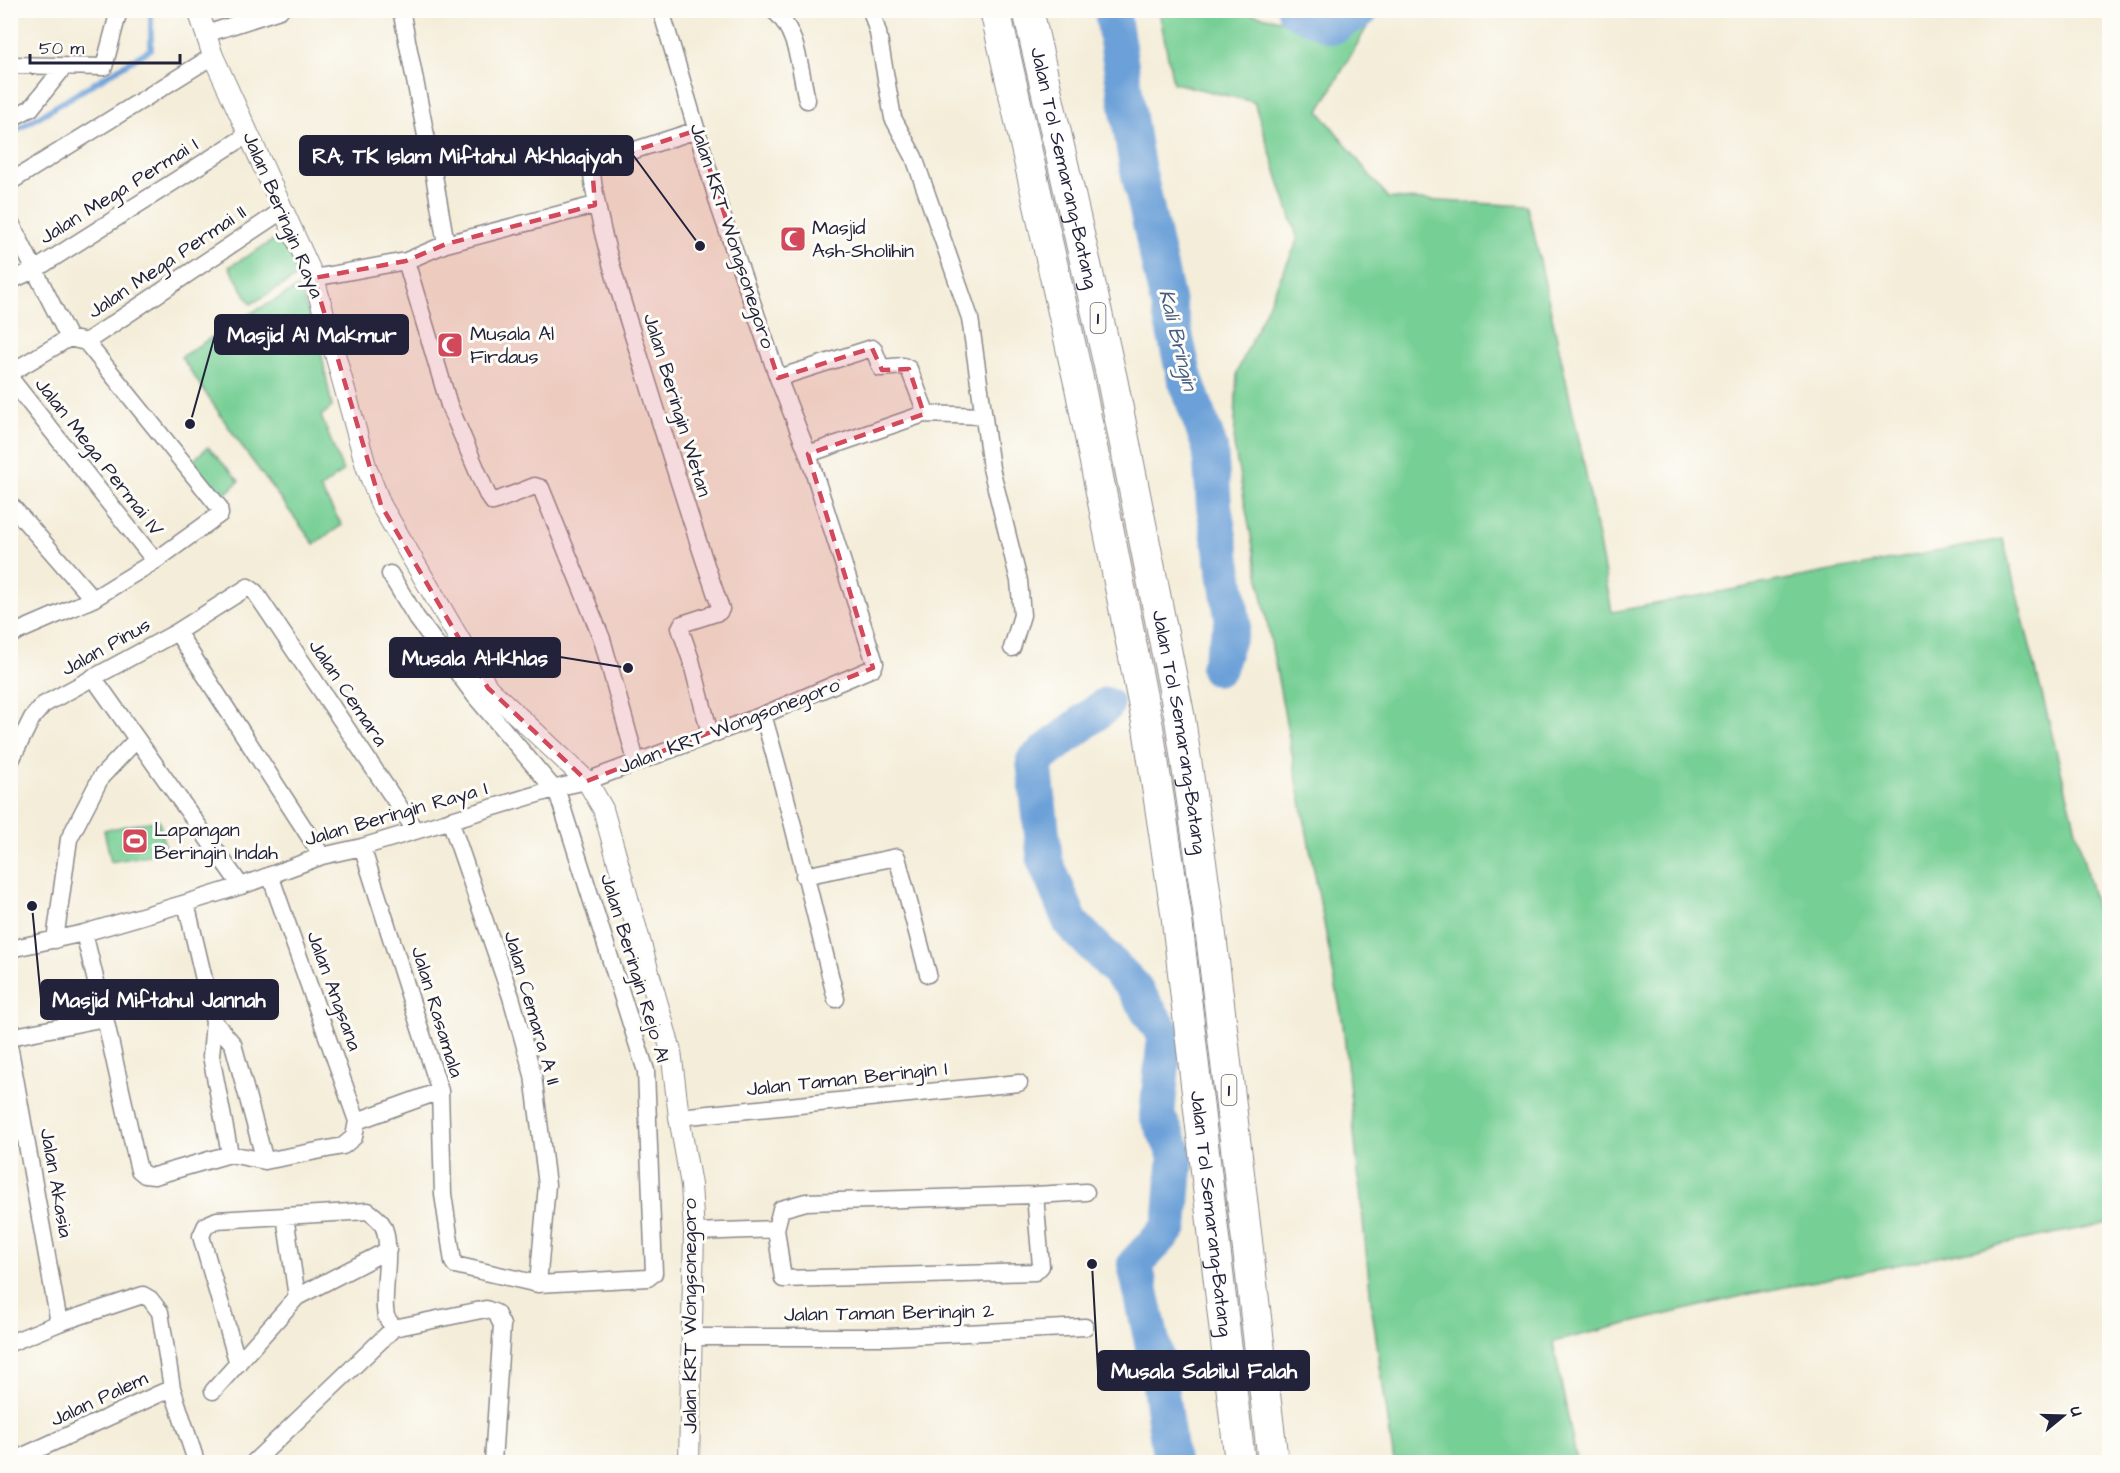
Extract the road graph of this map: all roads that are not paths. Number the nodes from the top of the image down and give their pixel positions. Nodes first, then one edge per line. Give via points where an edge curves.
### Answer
1 (117, 10) edge
2 (198, 10) edge
3 (280, 10) edge
4 (401, 10) edge
5 (661, 10) edge
6 (773, 10) edge
7 (871, 10) edge
8 (995, 10) edge
9 (1028, 10) edge
10 (206, 34) junction
11 (213, 56) junction
12 (10, 65) edge
13 (64, 67) junction
14 (807, 100) dead end
15 (10, 119) edge
16 (697, 130) junction
17 (249, 134) junction
18 (10, 182) edge
19 (596, 205) junction
20 (283, 210) junction
21 (10, 221) edge
22 (446, 244) junction
23 (406, 261) junction
24 (36, 269) junction
25 (314, 278) junction
26 (10, 281) edge
27 (77, 340) junction
28 (10, 373) edge
29 (10, 378) edge
30 (778, 378) junction
31 (924, 414) junction
32 (984, 416) junction
33 (808, 454) junction
34 (10, 504) edge
35 (155, 561) junction
36 (390, 574) dead end
37 (243, 588) joint
38 (93, 598) junction
39 (14, 628) edge
40 (177, 632) junction
41 (1012, 648) dead end
42 (93, 678) junction
43 (764, 715) junction
44 (710, 734) junction
45 (137, 739) junction
46 (636, 761) junction
47 (10, 762) edge
48 (587, 781) junction
49 (555, 788) junction
50 (450, 820) junction
51 (415, 830) junction
52 (362, 847) junction
53 (322, 856) junction
54 (270, 875) junction
55 (804, 876) junction
56 (241, 886) junction
57 (186, 903) junction
58 (84, 933) junction
59 (55, 940) junction
60 (10, 949) edge
61 (928, 974) dead end
62 (836, 999) dead end
63 (105, 1018) junction
64 (214, 1022) junction
65 (10, 1037) edge
66 (10, 1050) edge
67 (1019, 1083) dead end
68 (440, 1091) junction
69 (679, 1117) junction
70 (357, 1121) junction
71 (230, 1154) junction
72 (265, 1161) junction
73 (1086, 1192) dead end
74 (1035, 1195) junction
75 (285, 1216) junction
76 (776, 1229) junction
77 (694, 1232) junction
78 (388, 1250) junction
79 (538, 1284) junction
80 (297, 1297) junction
81 (59, 1323) junction
82 (1086, 1327) dead end
83 (394, 1328) junction
84 (693, 1336) junction
85 (10, 1343) edge
86 (238, 1364) junction
87 (172, 1388) junction
88 (213, 1391) dead end
89 (10, 1462) edge
90 (195, 1462) edge
91 (254, 1462) edge
92 (493, 1462) edge
93 (689, 1462) edge
94 (1240, 1462) edge
95 (1273, 1462) edge

1 - 13 street via 104,67
2 - 10 street, Jalan Beringin Raya
3 - 10 street
4 - 22 street
5 - 16 street, Jalan KRT Wongsonegoro
6 - 14 street via 792,38
7 - 32 street via 893,118 914,157 970,318
8 - 94 highway, Jalan Tol Semarang–Batang / 1 via 1080,387 1148,726 1176,912
9 - 95 highway, Jalan Tol Semarang–Batang / 1 via 1112,379 1180,719 1208,910
10 - 11 street, Jalan Beringin Raya
11 - 17 street, Jalan Beringin Raya
11 - 18 street
12 - 13 street
13 - 15 street via 31,108
16 - 19 street, Jalan Beringin Wetan via 592,165
16 - 30 street, Jalan KRT Wongsonegoro
17 - 20 street, Jalan Beringin Raya
17 - 24 street, Jalan Mega Permai I
19 - 22 street
19 - 44 street, Jalan Beringin Wetan via 635,344 721,609 680,628
20 - 25 street, Jalan Beringin Raya
20 - 27 street, Jalan Mega Permai II
21 - 24 street
22 - 23 street
23 - 25 street
23 - 46 street via 449,405 487,494 493,502 535,486 541,488 602,639
24 - 26 street, Jalan Mega Permai I
24 - 27 street
25 - 48 street, Jalan Beringin Raya via 366,466 381,505 489,687
27 - 28 street, Jalan Mega Permai II
27 - 35 street via 219,507 216,519
29 - 35 street, Jalan Mega Permai IV
30 - 31 street via 872,348 881,368 909,369
30 - 33 street, Jalan KRT Wongsonegoro
31 - 32 street
31 - 33 street
32 - 41 street via 991,468 1019,581 1022,615
33 - 43 street, Jalan KRT Wongsonegoro via 875,663 871,670
34 - 38 street
35 - 38 street
36 - 49 street via 416,617 475,696
37 - 40 street, Jalan Pinus
37 - 51 street, Jalan Cemara via 248,586 255,592
38 - 39 street
40 - 42 street, Jalan Pinus
40 - 53 street
42 - 45 street
42 - 47 street, Jalan Pinus via 43,705 32,718
43 - 44 street, Jalan KRT Wongsonegoro
43 - 55 street via 787,795
44 - 46 street, Jalan KRT Wongsonegoro
45 - 56 street
45 - 59 street via 101,777 69,839
46 - 48 street, Jalan KRT Wongsonegoro
48 - 49 street, Jalan Beringin Raya I
48 - 69 street, Jalan KRT Wongsonegoro via 603,809 657,999 671,1051
49 - 50 street, Jalan Beringin Raya I
49 - 79 street, Jalan Beringin Rejo AI via 646,1071 654,1273 648,1278
50 - 51 street, Jalan Beringin Raya I
50 - 79 street, Jalan Cemara A II via 511,997 533,1075 546,1185
51 - 52 street, Jalan Beringin Raya I
52 - 53 street, Jalan Beringin Raya I
52 - 68 street, Jalan Rasamala
53 - 54 street, Jalan Beringin Raya I
54 - 56 street, Jalan Beringin Raya I
54 - 70 street, Jalan Angsana
55 - 61 street via 897,857
55 - 62 street
56 - 57 street, Jalan Beringin Raya I
57 - 58 street, Jalan Beringin Raya I
57 - 64 street
58 - 59 street, Jalan Beringin Raya I
58 - 63 street
59 - 60 street, Jalan Beringin Raya I
63 - 65 street
63 - 71 street via 139,1170 153,1176
64 - 71 street via 211,1056
64 - 72 street via 233,1044
66 - 81 street, Jalan Akasia
67 - 69 street, Jalan Taman Beringin I
68 - 70 street
68 - 79 street, Jalan Rasamala via 443,1194 455,1265
69 - 77 street, Jalan KRT Wongsonegoro via 691,1185
70 - 72 street via 354,1137 343,1146
71 - 72 street
73 - 74 street
74 - 76 street via 806,1202 781,1209
74 - 76 street via 1041,1266 1035,1272 783,1279
75 - 78 street via 368,1211 384,1227
75 - 80 street
75 - 86 street via 217,1220 207,1225 201,1236
76 - 77 street
77 - 84 street, Jalan KRT Wongsonegoro
78 - 80 street
78 - 83 street via 385,1309
80 - 86 street
81 - 85 street
81 - 87 street via 143,1294 160,1312
82 - 84 street, Jalan Taman Beringin 2 via 888,1337
83 - 91 street
83 - 92 street via 476,1310 496,1313 502,1325
84 - 93 street, Jalan KRT Wongsonegoro
86 - 88 street
87 - 89 street, Jalan Palem
87 - 90 street

